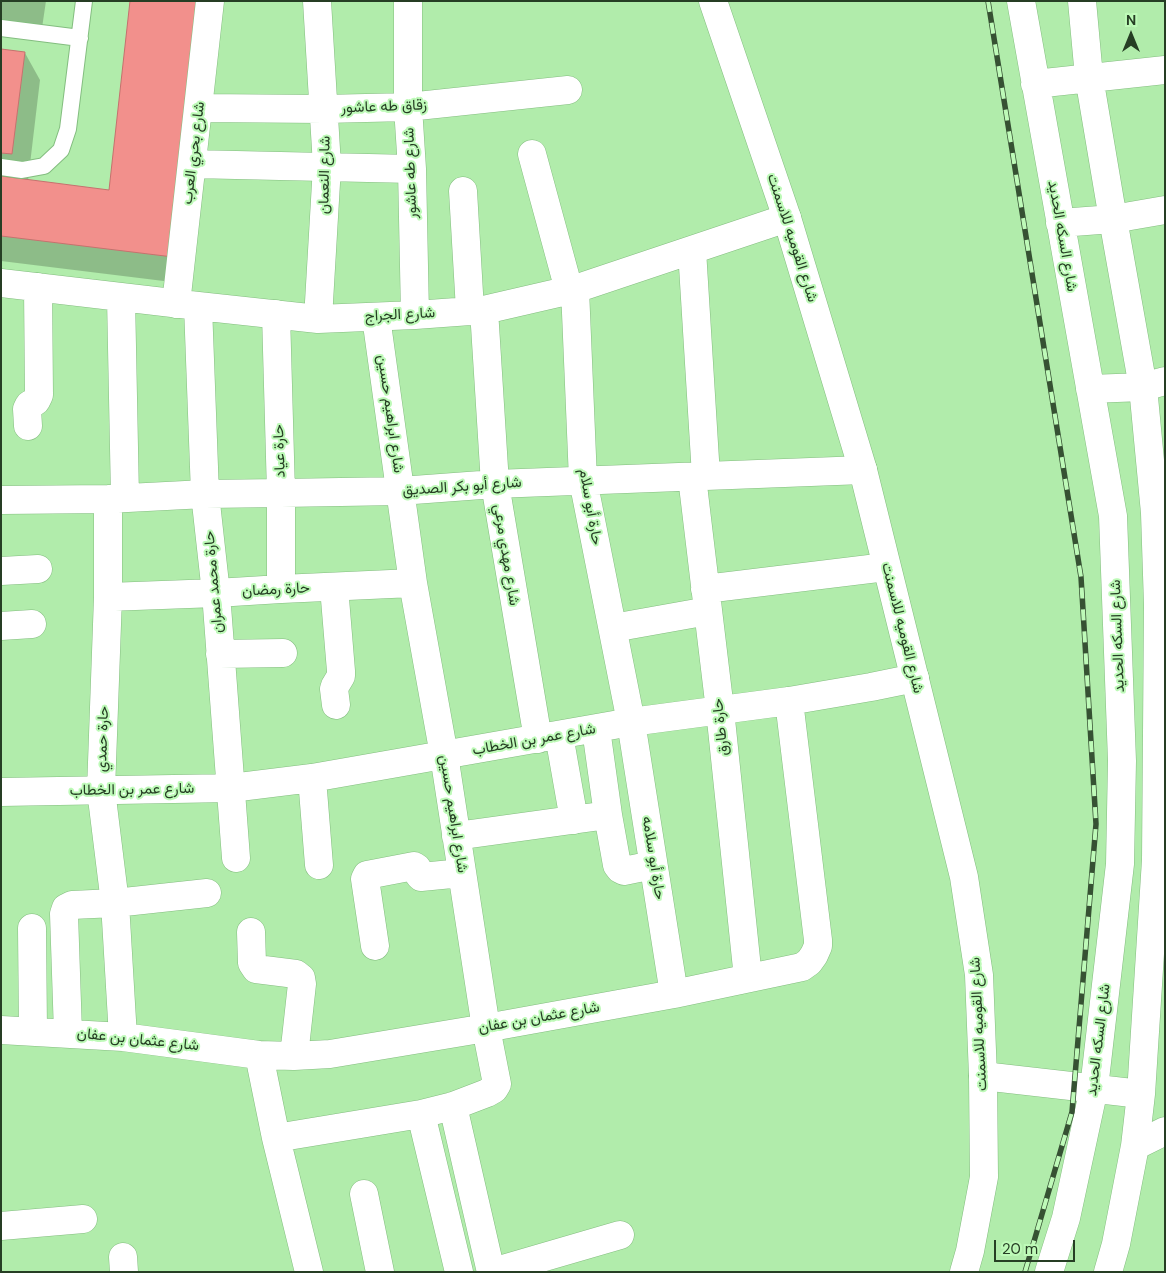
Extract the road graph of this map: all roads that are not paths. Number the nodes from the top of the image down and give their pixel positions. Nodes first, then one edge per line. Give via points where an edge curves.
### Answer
1 (84, 1) edge
2 (210, 1) edge
3 (317, 1) edge
4 (408, 1) edge
5 (713, 1) edge
6 (1021, 1) edge
7 (1082, 1) edge
8 (1, 28) edge
9 (80, 38) junction
10 (1165, 70) edge
11 (1089, 77) junction
12 (1035, 84) junction
13 (568, 90) dead end
14 (199, 108) junction
15 (408, 108) junction
16 (324, 109) junction
17 (532, 154) dead end
18 (192, 164) junction
19 (327, 166) junction
20 (1, 167) edge
21 (412, 169) junction
22 (463, 191) dead end
23 (1165, 210) edge
24 (787, 218) junction
25 (1113, 219) junction
26 (1060, 223) junction
27 (692, 250) junction
28 (1, 283) edge
29 (38, 287) junction
30 (572, 289) junction
31 (122, 297) junction
32 (187, 305) junction
33 (477, 310) junction
34 (276, 314) junction
35 (415, 315) junction
36 (376, 317) junction
37 (318, 319) junction
38 (1154, 384) edge
39 (1090, 389) junction
40 (28, 426) dead end
41 (863, 470) junction
42 (699, 477) junction
43 (583, 480) junction
44 (495, 484) junction
45 (400, 491) junction
46 (281, 493) junction
47 (205, 494) junction
48 (117, 499) junction
49 (1, 500) edge
50 (1160, 513) edge
51 (1113, 516) junction
52 (886, 567) junction
53 (38, 569) dead end
54 (1, 571) edge
55 (413, 584) junction
56 (334, 587) junction
57 (281, 589) junction
58 (216, 593) junction
59 (108, 596) junction
60 (707, 600) junction
61 (1161, 605) edge
62 (32, 624) dead end
63 (1, 626) edge
64 (613, 628) junction
65 (283, 653) dead end
66 (220, 654) junction
67 (1161, 667) edge
68 (915, 678) junction
69 (789, 701) junction
70 (336, 705) dead end
71 (720, 710) junction
72 (631, 722) junction
73 (596, 729) junction
74 (548, 737) junction
75 (444, 755) junction
76 (1161, 759) edge
77 (1122, 761) junction
78 (312, 778) junction
79 (231, 788) junction
80 (101, 790) junction
81 (1, 792) edge
82 (608, 815) junction
83 (574, 820) junction
84 (456, 836) junction
85 (236, 858) dead end
86 (1160, 859) edge
87 (1120, 864) junction
88 (319, 865) dead end
89 (654, 865) junction
90 (462, 873) junction
91 (207, 893) dead end
92 (115, 903) junction
93 (32, 928) dead end
94 (251, 932) dead end
95 (375, 946) dead end
96 (748, 978) junction
97 (674, 994) junction
98 (486, 1028) junction
99 (1, 1030) edge
100 (33, 1031) junction
101 (68, 1033) junction
102 (123, 1037) junction
103 (259, 1055) junction
104 (294, 1056) junction
105 (983, 1076) junction
106 (1094, 1088) junction
107 (1141, 1094) junction
108 (453, 1106) junction
109 (421, 1114) junction
110 (1165, 1131) edge
111 (276, 1138) junction
112 (1135, 1146) junction
113 (364, 1194) dead end
114 (83, 1219) dead end
115 (1, 1226) edge
116 (620, 1235) dead end
117 (309, 1272) edge
118 (380, 1272) edge
119 (459, 1272) edge
120 (492, 1272) edge
121 (964, 1272) edge
122 (1049, 1272) edge
123 (1108, 1272) edge

1 - 9 lane
2 - 14 street, شارع بحري العرب
3 - 16 street, شارع النعمان
4 - 15 street, شارع طه عاشور
5 - 24 street, شارع القوميه للاسمنت
6 - 12 street, شارع السكه الحديد
7 - 11 street
8 - 9 lane
9 - 20 lane via 68,129 61,150 44,166 22,170
10 - 11 street
11 - 12 street
11 - 25 street
12 - 26 street, شارع السكه الحديد
13 - 15 street, زقاق طه عاشور
14 - 16 street, زقاق طه عاشور
14 - 18 street, شارع بحري العرب
15 - 16 street, زقاق طه عاشور
15 - 21 street, شارع طه عاشور
16 - 19 street, شارع النعمان
17 - 30 street, حارة أبو سلام
18 - 19 street
18 - 32 street, شارع بحري العرب
19 - 21 street
19 - 37 street, شارع النعمان
21 - 35 street, شارع طه عاشور
22 - 33 street, شارع مهدي مرعي
23 - 25 street
24 - 27 street, شارع الجراج
24 - 41 street, شارع القوميه للاسمنت
25 - 26 street
25 - 38 street
26 - 39 street, شارع السكه الحديد
27 - 30 street, شارع الجراج
27 - 42 street, حارة طارق
28 - 29 street, شارع الجراج
29 - 31 street, شارع الجراج
29 - 40 street via 40,395 27,409
30 - 33 street, شارع الجراج
30 - 43 street, حارة أبو سلام
31 - 32 street, شارع الجراج
31 - 48 street, حارة حمدي
32 - 34 street, شارع الجراج
32 - 47 street, حارة محمد عمران
33 - 35 street, شارع الجراج
33 - 44 street, شارع مهدي مرعي
34 - 37 street, شارع الجراج
34 - 46 street, حارة عياد
35 - 36 street, شارع الجراج
36 - 37 street, شارع الجراج
36 - 45 street, شارع ابراهيم حسين
38 - 39 street
38 - 50 street
39 - 51 street, شارع السكه الحديد
41 - 42 street, شارع أبو بكر الصديق
41 - 52 street, شارع القوميه للاسمنت
42 - 43 street, شارع أبو بكر الصديق
42 - 60 street, حارة طارق
43 - 44 street, شارع أبو بكر الصديق
43 - 64 street, حارة أبو سلام
44 - 45 street, شارع أبو بكر الصديق
44 - 74 street, شارع مهدي مرعي
45 - 46 street, شارع أبو بكر الصديق
45 - 55 street, شارع ابراهيم حسين
46 - 47 street, شارع أبو بكر الصديق
46 - 57 street, حارة عياد
47 - 48 street, شارع أبو بكر الصديق
47 - 58 street, حارة محمد عمران
48 - 49 street, شارع أبو بكر الصديق
48 - 59 street, حارة حمدي
50 - 51 street
50 - 61 street
51 - 77 street, شارع السكه الحديد
52 - 60 street
52 - 68 street, شارع القوميه للاسمنت
53 - 54 street
55 - 56 street, حارة رمضان
55 - 75 street, شارع ابراهيم حسين
56 - 57 street, حارة رمضان
56 - 70 street via 341,671 334,689
57 - 58 street, حارة رمضان
58 - 59 street, حارة رمضان
58 - 66 street, حارة محمد عمران
59 - 80 street, حارة حمدي
60 - 64 street
60 - 71 street, حارة طارق
61 - 67 street
62 - 63 street
64 - 72 street, حارة أبو سلام
65 - 66 street
66 - 79 street, حارة محمد عمران
67 - 76 street
68 - 69 street, شارع عمر بن الخطاب
68 - 105 street, شارع القوميه للاسمنت via 964,877 979,975
69 - 71 street, شارع عمر بن الخطاب
69 - 96 street, شارع عثمان بن عفان via 818,946 809,962 802,967
71 - 72 street, شارع عمر بن الخطاب
71 - 96 street, حارة طارق
72 - 73 street, شارع عمر بن الخطاب
72 - 89 street, حارة أبو سلامه
73 - 74 street, شارع عمر بن الخطاب
73 - 82 street
74 - 75 street, شارع عمر بن الخطاب
74 - 83 street, شارع مهدي مرعي
75 - 78 street, شارع عمر بن الخطاب
75 - 84 street, شارع ابراهيم حسين
76 - 77 street
76 - 86 street
77 - 87 street, شارع السكه الحديد
78 - 79 street, شارع عمر بن الخطاب
78 - 88 street
79 - 80 street, شارع عمر بن الخطاب
79 - 85 street, حارة محمد عمران
80 - 81 street, شارع عمر بن الخطاب
80 - 92 street, حارة حمدي
82 - 83 street
82 - 89 street via 620,869
83 - 84 street
84 - 90 street, شارع ابراهيم حسين
86 - 87 street
86 - 107 street
87 - 106 street, شارع السكه الحديد
89 - 97 street, حارة أبو سلامه
90 - 95 street via 421,877 414,866 367,874 365,879
90 - 98 street, شارع ابراهيم حسين
91 - 92 street
92 - 101 street via 72,905 64,911
92 - 102 street, حارة حمدي
93 - 100 street
94 - 104 street via 252,963 256,968 296,974 301,978
96 - 97 street, شارع عثمان بن عفان
97 - 98 street, شارع عثمان بن عفان
98 - 104 street, شارع عثمان بن عفان via 330,1054
98 - 108 street, شارع ابراهيم حسين via 496,1086 492,1092
99 - 100 street, شارع عثمان بن عفان
100 - 101 street, شارع عثمان بن عفان
101 - 102 street, شارع عثمان بن عفان
102 - 103 street, شارع عثمان بن عفان
103 - 104 street, شارع عثمان بن عفان
103 - 111 street
105 - 106 street
105 - 121 street, شارع القوميه للاسمنت via 984,1177
106 - 107 street
106 - 122 street, شارع السكه الحديد via 1066,1218
107 - 112 street
108 - 109 street, شارع ابراهيم حسين
108 - 120 street
109 - 111 street, شارع ابراهيم حسين
109 - 119 street
110 - 112 street
111 - 117 street
112 - 123 street
113 - 118 street
114 - 115 street
116 - 120 street

